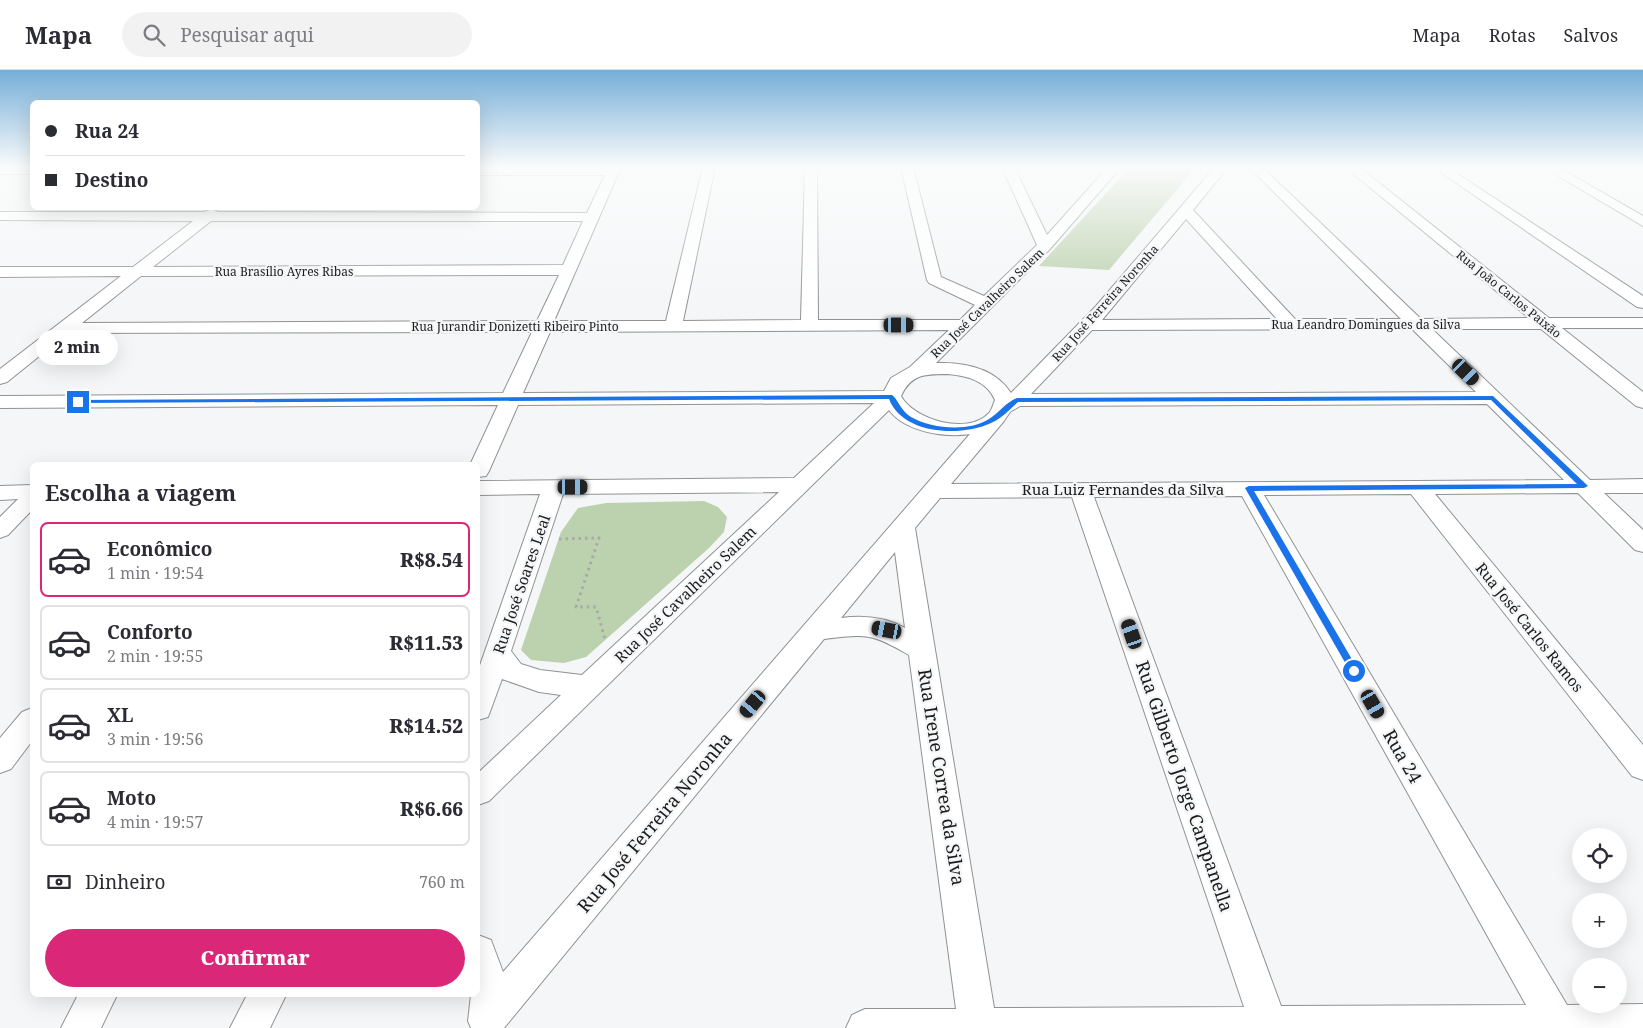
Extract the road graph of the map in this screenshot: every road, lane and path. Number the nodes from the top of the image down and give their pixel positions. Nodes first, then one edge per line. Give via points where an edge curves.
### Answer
1 (1186, 211) joint
2 (214, 212) edge
3 (595, 212) edge
4 (699, 212) edge
5 (810, 212) edge
6 (917, 212) edge
7 (1029, 212) edge
8 (1075, 212) edge
9 (1301, 212) edge
10 (1407, 212) edge
11 (1507, 212) edge
12 (1625, 212) edge
13 (0, 216) edge
14 (593, 216) junction
15 (1643, 222) edge
16 (1045, 246) junction
17 (568, 270) junction
18 (0, 272) edge
19 (140, 272) junction
20 (985, 303) junction
21 (1643, 303) edge
22 (963, 324) junction
23 (1290, 324) junction
24 (1417, 324) junction
25 (1546, 324) junction
26 (1643, 324) edge
27 (809, 325) junction
28 (1089, 325) junction
29 (543, 326) junction
30 (674, 326) junction
31 (66, 328) junction
32 (917, 372) junction
33 (0, 378) edge
34 (892, 397) junction
35 (1493, 398) junction
36 (510, 399) junction
37 (0, 402) edge
38 (1643, 402) edge
39 (1004, 410) junction
40 (480, 466) edge
41 (800, 484) junction
42 (1584, 486) junction
43 (1643, 486) edge
44 (554, 487) junction
45 (1417, 487) junction
46 (480, 488) edge
47 (1249, 488) junction
48 (1081, 490) junction
49 (933, 491) junction
50 (30, 492) edge
51 (0, 493) edge
52 (30, 500) edge
53 (903, 526) junction
54 (0, 530) edge
55 (536, 540) junction
56 (1643, 544) edge
57 (816, 630) junction
58 (922, 650) junction
59 (497, 651) junction
60 (612, 664) junction
61 (588, 687) junction
62 (480, 703) edge
63 (30, 722) edge
64 (0, 760) edge
65 (1643, 767) edge
66 (480, 790) edge
67 (480, 958) edge
68 (98, 997) edge
69 (267, 997) edge
70 (1643, 1022) edge
71 (486, 1023) edge
72 (1557, 1023) junction
73 (1269, 1025) junction
74 (80, 1028) edge
75 (248, 1028) edge
76 (865, 1028) edge
77 (978, 1028) edge

1 - 23 street
1 - 28 street, Rua José Ferreira Noronha
2 - 13 street
2 - 14 street
2 - 19 street
3 - 14 street
4 - 30 street
5 - 27 street
6 - 20 street via 935,280
7 - 16 street
8 - 16 street, Rua José Cavalheiro Salem
9 - 24 street
10 - 25 street, Rua João Carlos Paixão
11 - 21 street
12 - 15 street
14 - 17 street
16 - 20 street, Rua José Cavalheiro Salem
17 - 19 street, Rua Brasílio Ayres Ribas
17 - 29 street
18 - 19 street, Rua Brasílio Ayres Ribas
19 - 31 street
20 - 22 street, Rua José Cavalheiro Salem
22 - 27 street, Rua Jurandir Donizetti Ribeiro Pinto
22 - 32 street, Rua José Cavalheiro Salem
23 - 24 street, Rua Leandro Domingues da Silva
23 - 28 street, Rua Leandro Domingues da Silva
24 - 25 street, Rua Leandro Domingues da Silva
24 - 35 street
25 - 26 street, Rua Leandro Domingues da Silva
25 - 38 street, Rua João Carlos Paixão
27 - 30 street, Rua Jurandir Donizetti Ribeiro Pinto
28 - 39 street, Rua José Ferreira Noronha
29 - 30 street, Rua Jurandir Donizetti Ribeiro Pinto
29 - 31 street, Rua Jurandir Donizetti Ribeiro Pinto
29 - 36 street
31 - 33 street
32 - 34 street, Rua José Cavalheiro Salem via 896,384
32 - 39 street via 937,368 959,369 986,378 1003,394
34 - 36 street
34 - 39 street via 902,414 929,426 962,429 983,425
34 - 41 street, Rua José Cavalheiro Salem
35 - 39 street
35 - 42 street
36 - 37 street
36 - 40 street
39 - 49 street, Rua José Ferreira Noronha
41 - 44 street
41 - 60 street, Rua José Cavalheiro Salem
42 - 43 street, Rua Luiz Fernandes da Silva
42 - 45 street, Rua Luiz Fernandes da Silva
42 - 56 street
44 - 46 street
44 - 55 street, Rua José Soares Leal
45 - 47 street, Rua Luiz Fernandes da Silva
45 - 65 street, Rua José Carlos Ramos
47 - 48 street, Rua Luiz Fernandes da Silva
47 - 72 street, Rua 24
48 - 49 street, Rua Luiz Fernandes da Silva
48 - 73 street, Rua Gilberto Jorge Campanella
49 - 53 street, Rua José Ferreira Noronha
50 - 51 street
52 - 54 street
53 - 57 street, Rua José Ferreira Noronha
53 - 58 street, Rua Irene Correa da Silva
55 - 59 street, Rua José Soares Leal
55 - 60 path via 599,538 576,607 596,607
57 - 58 street via 861,625 887,630
57 - 71 street, Rua José Ferreira Noronha
58 - 77 street, Rua Irene Correa da Silva
59 - 61 street via 512,671 539,681
59 - 62 street, Rua José Soares Leal
60 - 61 street, Rua José Cavalheiro Salem
61 - 66 street, Rua José Cavalheiro Salem
63 - 64 street
67 - 71 street via 490,994
68 - 74 street
69 - 75 street
70 - 72 street
72 - 73 street
73 - 77 street
76 - 77 street

